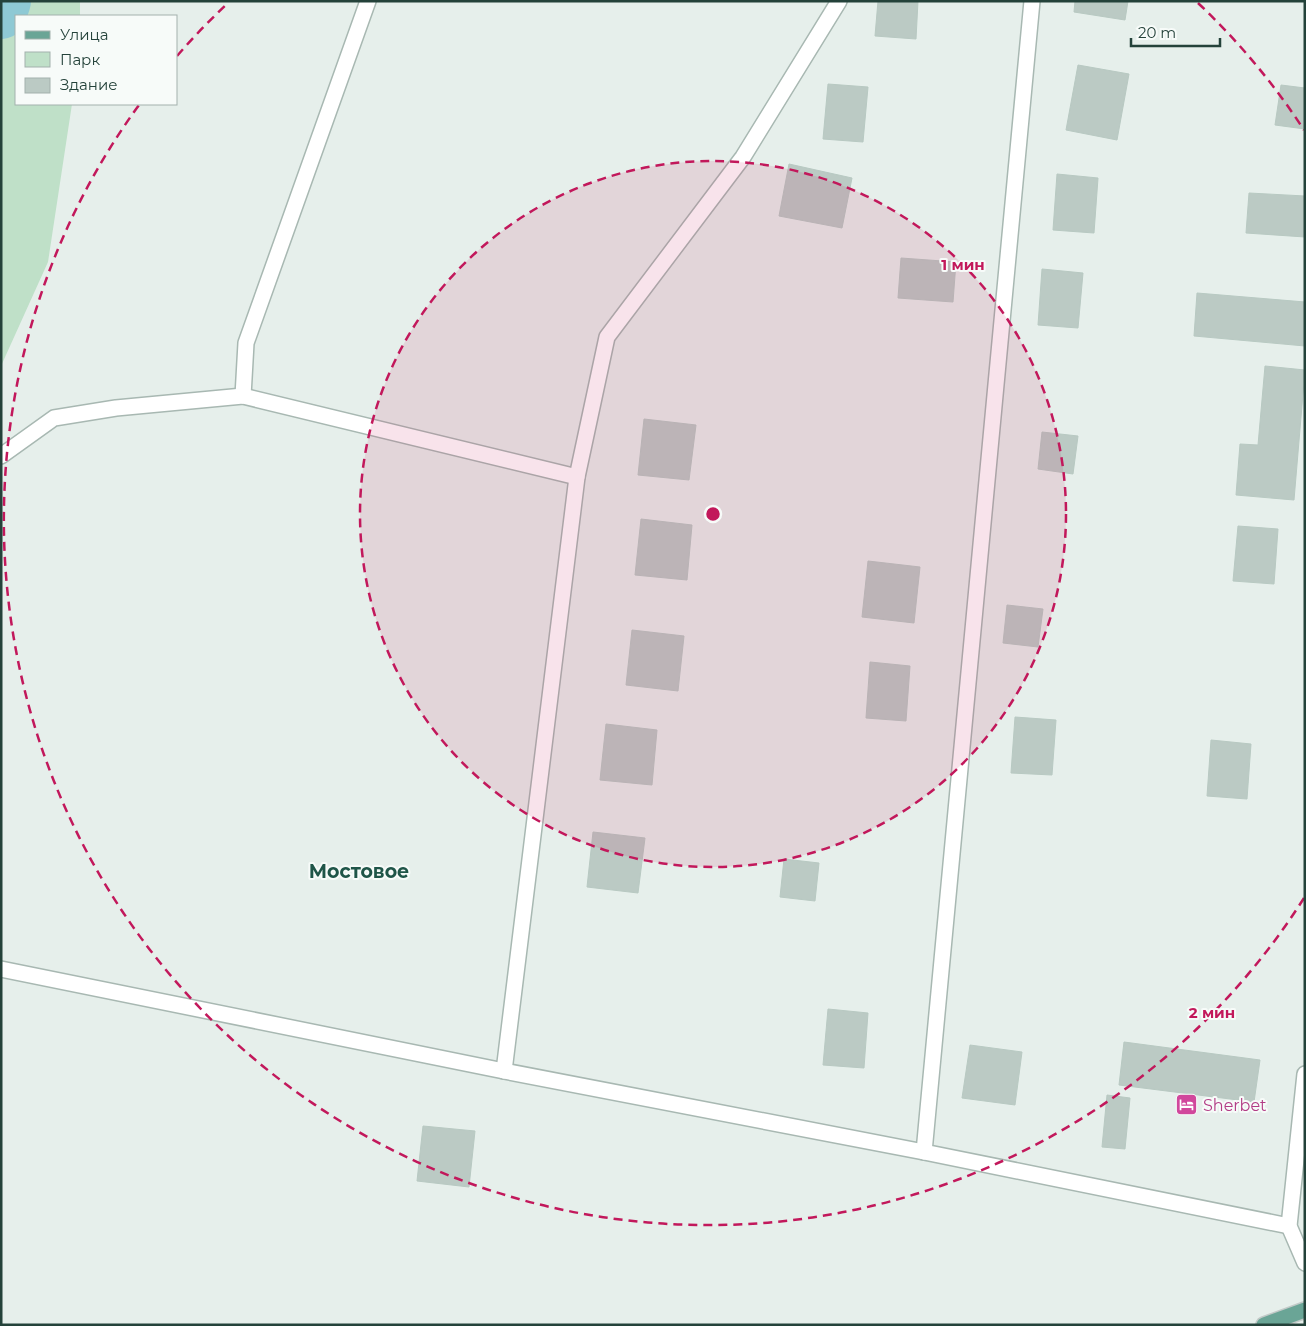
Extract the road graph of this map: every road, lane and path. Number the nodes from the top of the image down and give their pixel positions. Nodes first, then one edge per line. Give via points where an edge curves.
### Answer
1 (368, 1) edge
2 (839, 1) edge
3 (1032, 1) edge
4 (242, 396) junction
5 (1, 456) edge
6 (577, 477) junction
7 (1, 969) edge
8 (504, 1071) junction
9 (1305, 1074) edge
10 (924, 1152) junction
11 (1289, 1226) junction
12 (1305, 1263) edge
13 (1305, 1310) edge
14 (1264, 1325) edge

1 - 4 street via 246,342
2 - 6 street via 743,157 607,337
3 - 10 street
4 - 5 street via 116,408 54,418
4 - 6 street
6 - 8 street
7 - 8 street
8 - 10 street
9 - 11 street
10 - 11 street
11 - 12 street
13 - 14 main road

